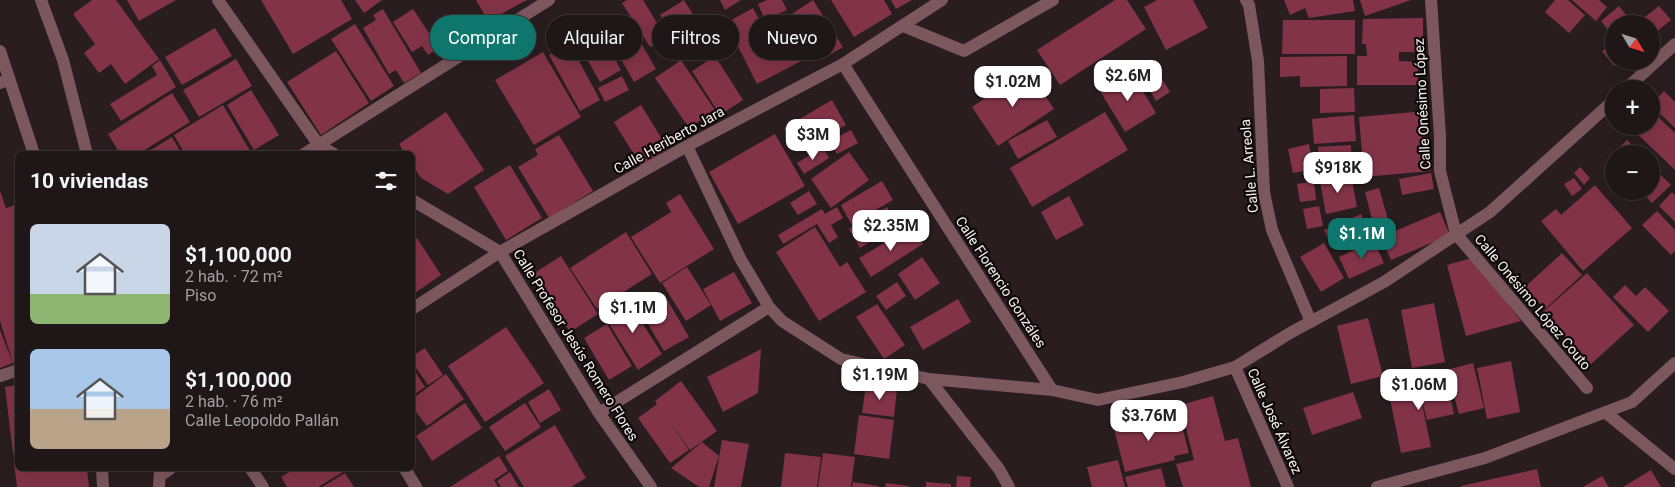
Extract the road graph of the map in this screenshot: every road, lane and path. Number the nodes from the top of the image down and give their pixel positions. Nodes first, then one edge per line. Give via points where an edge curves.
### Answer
1 (41, 0) edge
2 (218, 0) edge
3 (549, 0) edge
4 (942, 0) edge
5 (1053, 0) edge
6 (1246, 0) edge
7 (1431, 0) edge
8 (903, 26) junction
9 (1675, 44) edge
10 (0, 50) edge
11 (843, 64) junction
12 (1636, 80) edge
13 (5, 81) edge
14 (1605, 108) edge
15 (318, 144) junction
16 (687, 146) junction
17 (33, 151) edge
18 (87, 151) edge
19 (308, 151) edge
20 (329, 151) edge
21 (415, 202) edge
22 (1456, 234) junction
23 (500, 252) junction
24 (415, 307) edge
25 (769, 307) junction
26 (1311, 322) junction
27 (1675, 363) edge
28 (1235, 367) junction
29 (15, 371) edge
30 (0, 376) edge
31 (929, 379) junction
32 (1587, 388) dead end
33 (1052, 390) junction
34 (1605, 412) junction
35 (599, 413) junction
36 (1675, 469) edge
37 (102, 471) edge
38 (253, 471) edge
39 (407, 471) edge
40 (102, 487) edge
41 (264, 487) edge
42 (416, 487) edge
43 (651, 487) edge
44 (1009, 487) edge
45 (1288, 487) edge
46 (1377, 487) edge

1 - 18 street via 63,60
2 - 15 street
3 - 15 street
4 - 8 street, Calle Heriberto Jara
5 - 8 street via 964,51
6 - 26 street, Calle L. Arreola via 1258,60 1260,144 1268,211 1272,230
7 - 22 street, Calle Onésimo López via 1440,171
8 - 11 street, Calle Heriberto Jara
9 - 12 street
10 - 13 street
11 - 16 street, Calle Heriberto Jara
11 - 33 street, Calle Florencio Gonzáles
13 - 17 street
14 - 22 street via 1490,212
15 - 19 street
15 - 20 street
16 - 23 street, Calle Heriberto Jara
16 - 25 street via 740,258
21 - 23 street, Calle Profesor Jesús Romero Flores
22 - 26 street via 1384,282
22 - 32 street, Calle Onésimo López Couto
23 - 24 street, Calle Heriberto Jara
23 - 35 street, Calle Profesor Jesús Romero Flores
25 - 31 street via 782,320 841,359
25 - 35 street
26 - 28 street
27 - 34 street via 1632,402
28 - 33 street via 1098,400
28 - 45 street, Calle José Álvarez
29 - 30 street
31 - 33 street
31 - 44 street via 999,469
34 - 36 street
34 - 46 street via 1485,458
35 - 43 street, Calle Profesor Jesús Romero Flores
37 - 40 street
38 - 41 street
39 - 42 street

